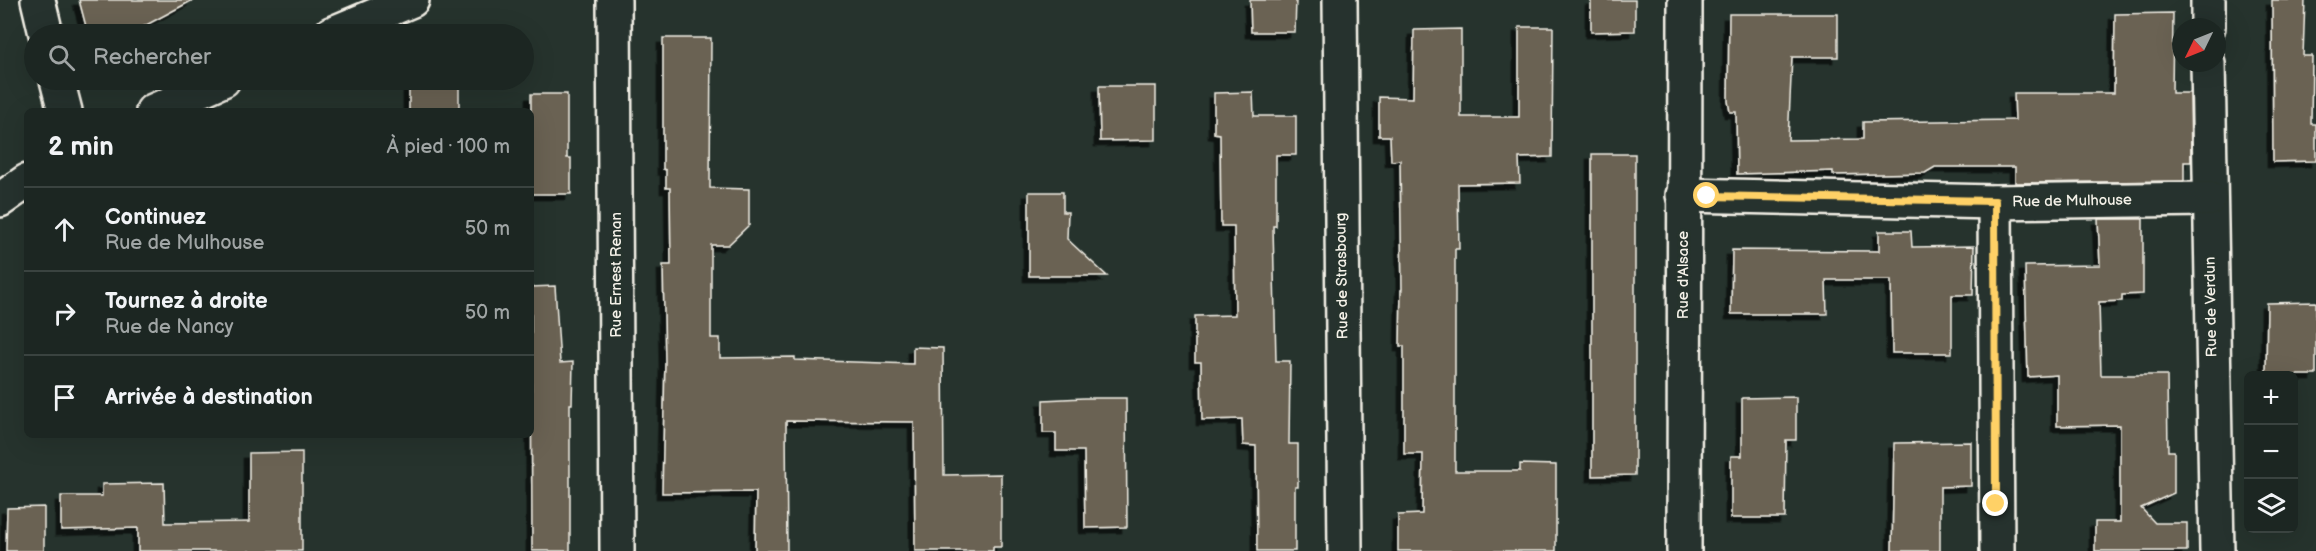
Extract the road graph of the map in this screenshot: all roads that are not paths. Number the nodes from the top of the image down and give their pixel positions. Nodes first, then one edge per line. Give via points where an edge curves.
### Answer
1 (38, 0) edge
2 (412, 0) edge
3 (614, 0) edge
4 (1340, 0) edge
5 (1685, 0) edge
6 (2208, 0) edge
7 (2208, 18) edge
8 (44, 24) edge
9 (355, 24) edge
10 (2208, 72) edge
11 (60, 90) edge
12 (200, 90) edge
13 (64, 108) edge
14 (160, 108) edge
15 (24, 183) edge
16 (1683, 195) junction
17 (2209, 199) junction
18 (0, 200) edge
19 (1995, 201) junction
20 (617, 551) edge
21 (1345, 551) edge
22 (1684, 551) edge
23 (1997, 551) edge
24 (2217, 551) edge

1 - 8 street
2 - 9 street
3 - 20 street, Rue Ernest Renan
4 - 21 street, Rue de Strasbourg
5 - 16 street, Rue d'Alsace
6 - 7 street
10 - 17 street, Rue de Verdun
11 - 13 street
12 - 14 street
15 - 18 street
16 - 19 street, Rue de Mulhouse
16 - 22 street, Rue d'Alsace
17 - 19 street, Rue de Mulhouse
17 - 24 street, Rue de Verdun
19 - 23 street

